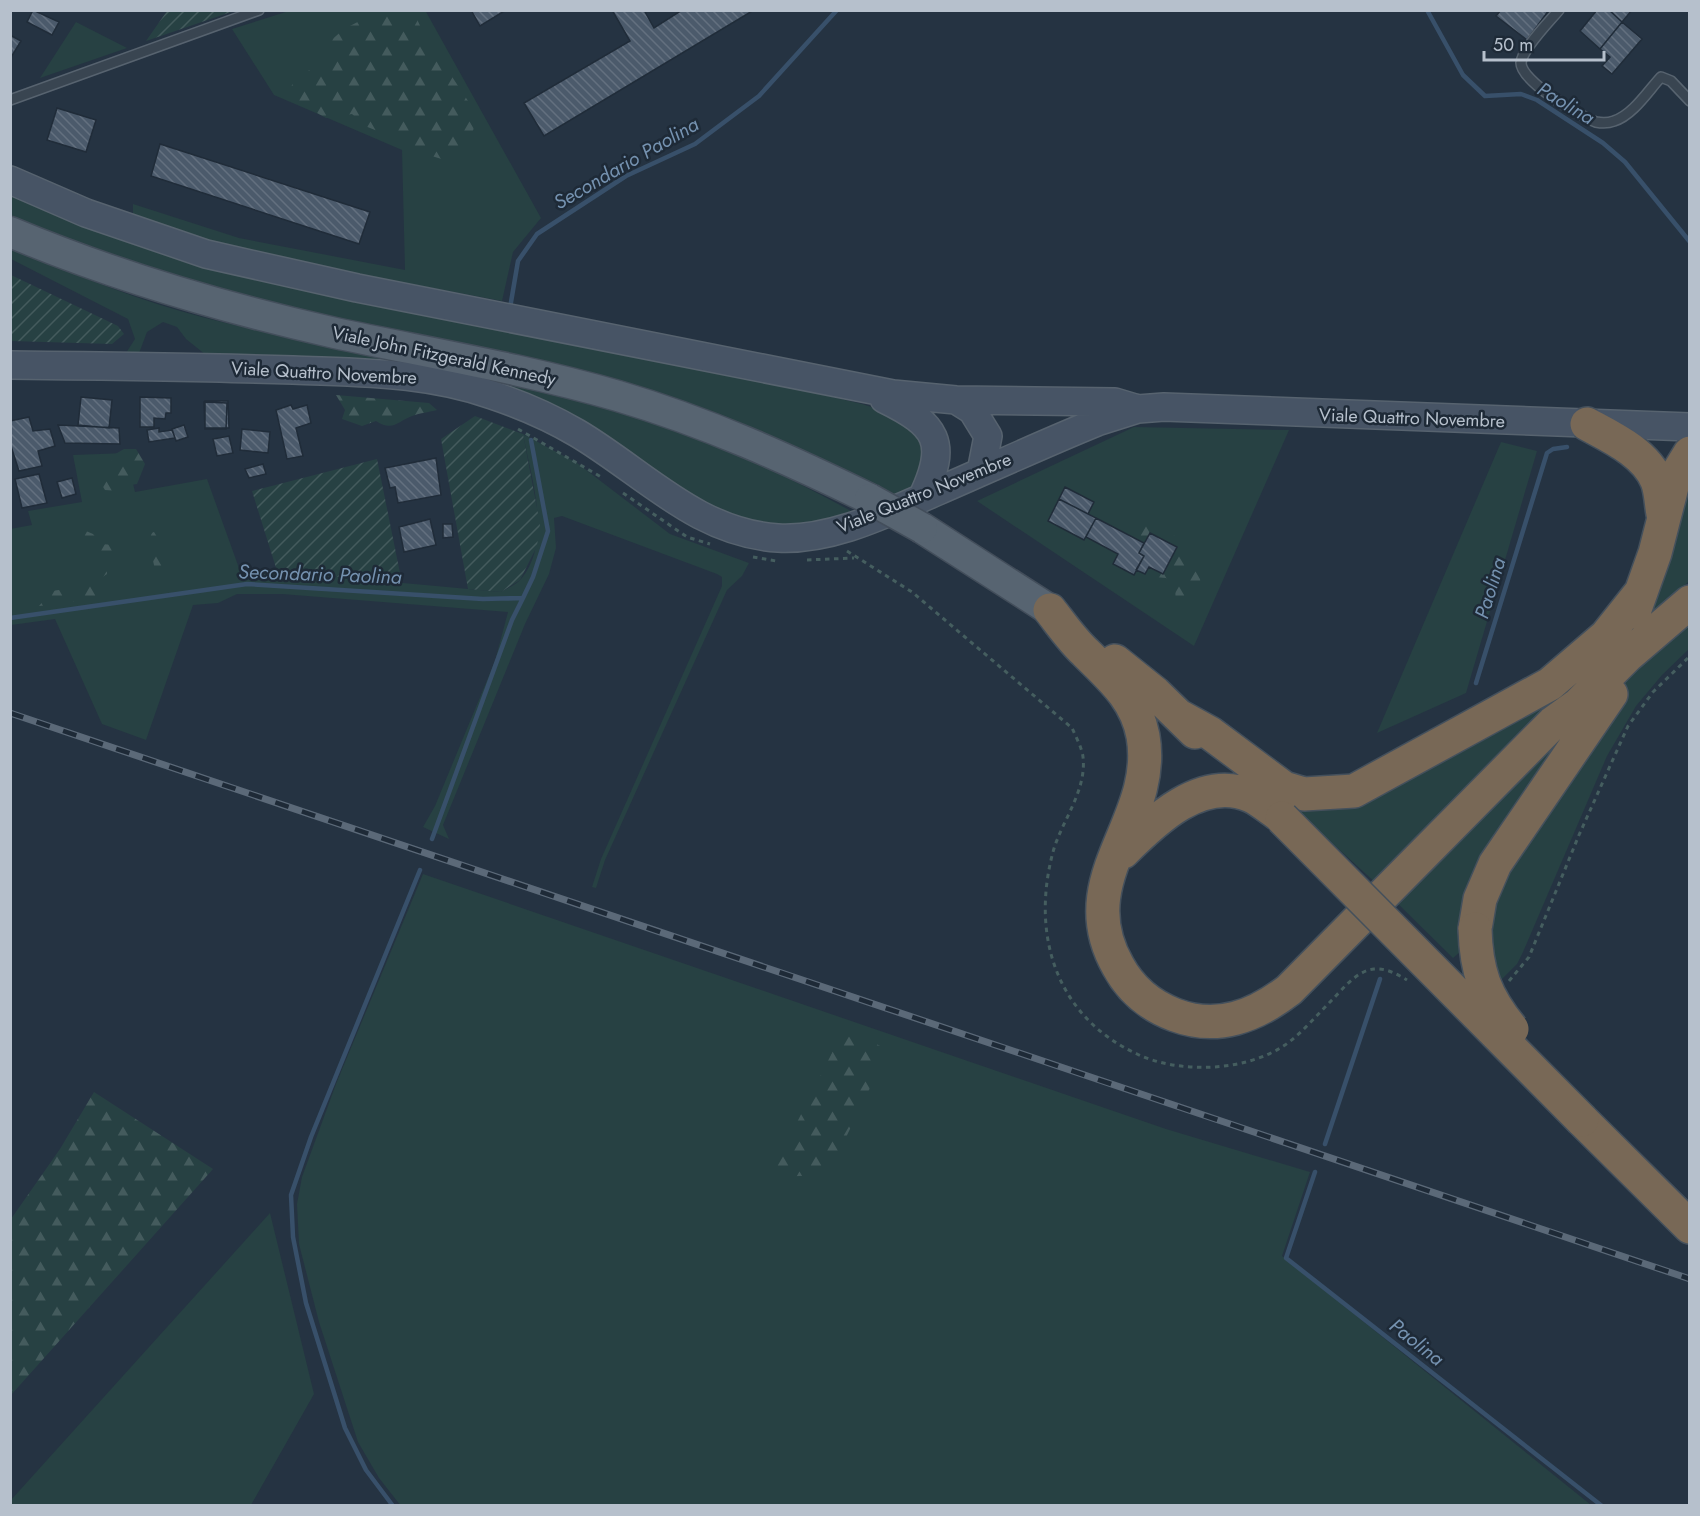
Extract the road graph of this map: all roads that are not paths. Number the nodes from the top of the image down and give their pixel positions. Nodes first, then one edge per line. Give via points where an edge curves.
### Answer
1 (259, 10) edge
2 (1559, 10) edge
3 (10, 100) edge
4 (1689, 101) edge
5 (10, 180) edge
6 (10, 232) edge
7 (10, 365) edge
8 (864, 389) junction
9 (956, 400) junction
10 (1018, 400) junction
11 (1138, 409) junction
12 (1587, 424) junction
13 (1689, 428) edge
14 (1082, 429) junction
15 (1689, 453) edge
16 (981, 472) junction
17 (922, 498) junction
18 (1663, 514) junction
19 (1641, 592) junction
20 (1684, 608) edge
21 (1050, 610) junction
22 (1179, 716) junction
23 (1553, 723) junction
24 (1280, 816) junction
25 (1113, 862) junction
26 (1582, 1120) junction
27 (1689, 1227) edge

1 - 3 lane
2 - 4 lane via 1525,51 1521,63 1525,75 1535,85 1597,122 1623,117 1661,77 1671,81
5 - 8 main road via 150,237 218,257
6 - 21 main road, Viale John Fitzgerald Kennedy, bridge via 105,269 233,308 579,386 656,408 764,449 870,499
7 - 17 main road, Viale Quattro Novembre via 415,375 493,395 534,411 577,433 708,520 738,531 777,538 856,525
8 - 9 main road
8 - 17 main road via 915,414 931,431 937,461
9 - 10 main road
9 - 16 main road via 972,410 988,436
10 - 11 main road via 1115,402
10 - 14 main road
11 - 12 main road, Viale Quattro Novembre
11 - 14 main road, Viale Quattro Novembre
12 - 13 main road, Viale Quattro Novembre
12 - 18 highway via 1644,461 1657,481
14 - 16 main road, Viale Quattro Novembre
15 - 18 highway via 1674,479
16 - 17 main road, Viale Quattro Novembre
18 - 19 highway
19 - 22 highway via 1606,636 1550,684 1354,791 1304,794 1284,788 1210,733
19 - 23 highway via 1631,620 1609,654
20 - 23 highway
20 - 26 highway, bridge via 1600,707 1512,837 1486,885 1475,929 1479,975 1491,1001 1560,1080
21 - 22 highway
21 - 25 highway via 1083,651 1125,693 1143,736 1142,786
22 - 24 highway
23 - 25 highway via 1288,990 1261,1009 1230,1021 1202,1022 1165,1011 1146,1000 1123,975 1112,955 1102,920 1103,890
24 - 25 highway via 1252,796 1238,792 1197,796 1161,816
24 - 26 highway, bridge
26 - 27 highway

